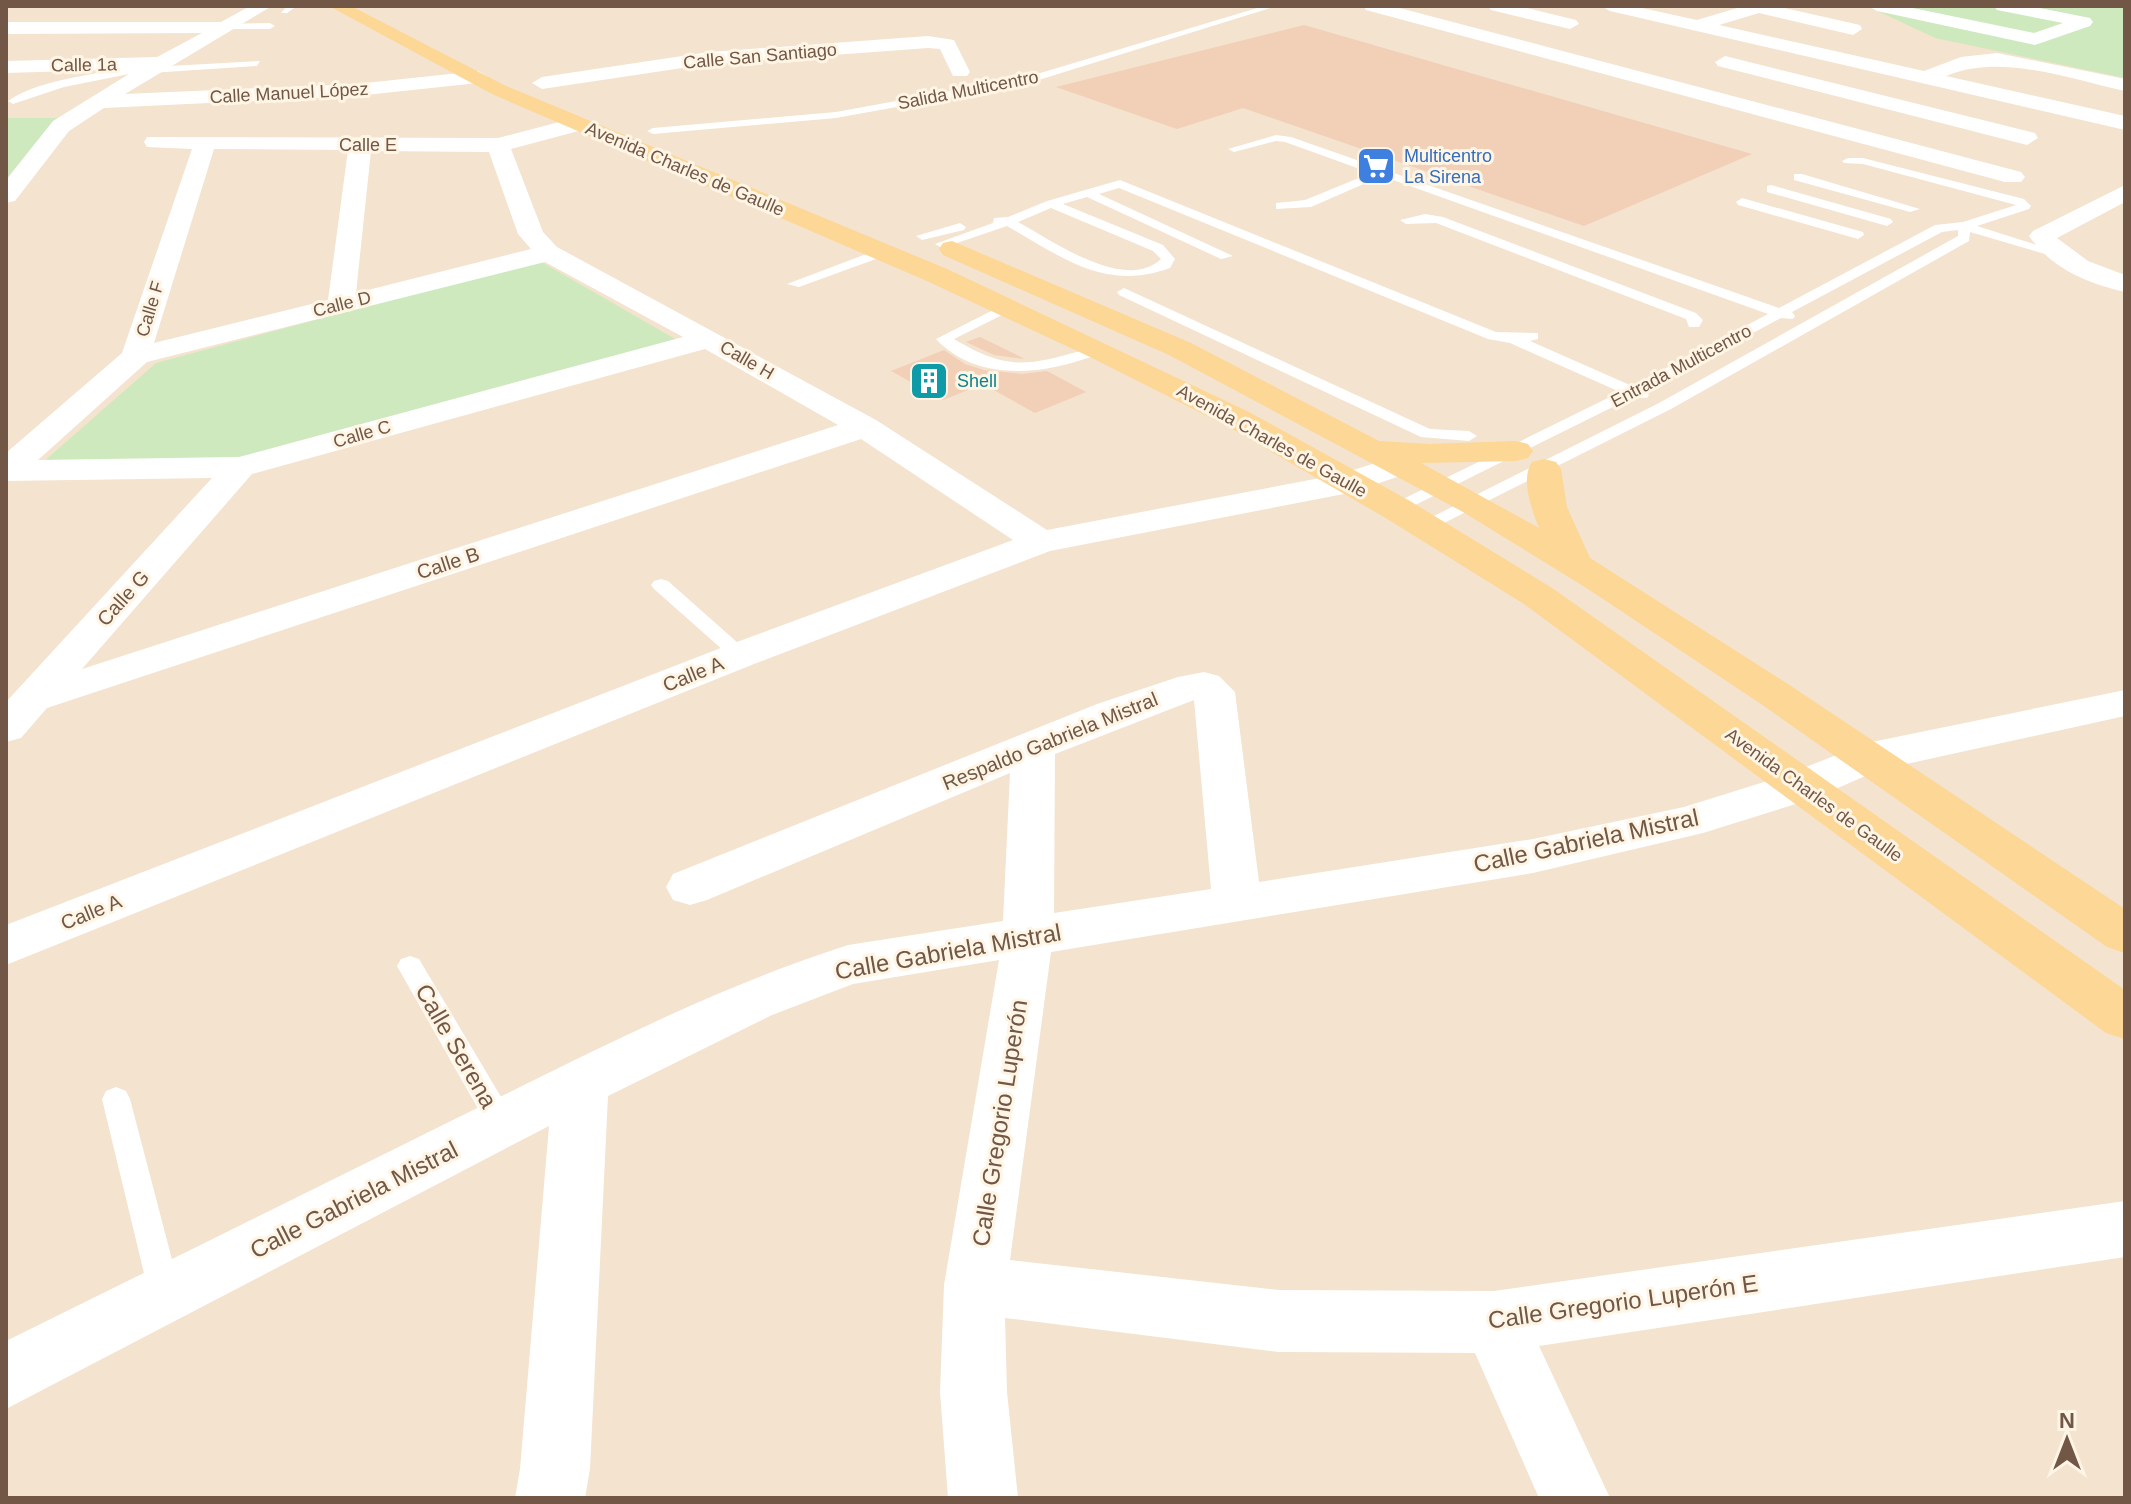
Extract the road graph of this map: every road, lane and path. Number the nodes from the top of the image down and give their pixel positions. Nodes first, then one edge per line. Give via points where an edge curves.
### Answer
1 (142, 6) edge
2 (263, 6) edge
3 (338, 6) edge
4 (386, 6) edge
5 (1273, 6) edge
6 (1497, 6) edge
7 (1610, 6) edge
8 (1758, 6) edge
9 (1877, 6) edge
10 (2003, 6) edge
11 (1386, 7) edge
12 (1570, 24) dead end
13 (270, 26) dead end
14 (1697, 26) junction
15 (223, 27) junction
16 (102, 28) junction
17 (6, 29) edge
18 (1853, 29) dead end
19 (1654, 39) dead end
20 (1703, 56) dead end
21 (1980, 59) junction
22 (257, 63) dead end
23 (28, 66) junction
24 (152, 66) junction
25 (6, 67) edge
26 (960, 72) dead end
27 (478, 77) junction
28 (1926, 77) junction
29 (6, 78) edge
30 (542, 83) junction
31 (2125, 85) edge
32 (2125, 93) edge
33 (1870, 100) junction
34 (13, 101) dead end
35 (99, 102) junction
36 (2125, 123) edge
37 (578, 124) junction
38 (1810, 124) junction
39 (646, 134) junction
40 (2027, 138) dead end
41 (155, 142) dead end
42 (205, 143) junction
43 (360, 145) junction
44 (498, 145) junction
45 (1234, 149) dead end
46 (1380, 173) junction
47 (1798, 177) dead end
48 (2013, 177) dead end
49 (1899, 185) dead end
50 (1771, 189) dead end
51 (2125, 192) edge
52 (1087, 193) junction
53 (6, 196) edge
54 (1742, 202) dead end
55 (1051, 204) junction
56 (1280, 206) dead end
57 (1914, 209) dead end
58 (1005, 220) junction
59 (1406, 220) dead end
60 (1887, 222) dead end
61 (1964, 226) junction
62 (1858, 235) dead end
63 (932, 240) junction
64 (882, 252) junction
65 (2052, 252) junction
66 (548, 253) junction
67 (1226, 256) dead end
68 (794, 284) dead end
69 (2125, 284) edge
70 (1124, 292) dead end
71 (341, 304) junction
72 (1007, 307) junction
73 (1780, 313) junction
74 (1694, 324) dead end
75 (1809, 324) junction
76 (1533, 336) dead end
77 (709, 339) junction
78 (1514, 339) junction
79 (1099, 350) junction
80 (136, 356) junction
81 (1634, 391) junction
82 (1665, 406) junction
83 (865, 427) junction
84 (1469, 436) dead end
85 (1384, 456) junction
86 (1530, 460) junction
87 (240, 467) junction
88 (6, 471) edge
89 (1349, 483) junction
90 (1443, 488) junction
91 (1475, 505) junction
92 (1397, 509) junction
93 (1426, 527) junction
94 (1041, 542) junction
95 (1575, 566) junction
96 (661, 585) dead end
97 (740, 655) junction
98 (32, 699) junction
99 (2125, 703) edge
100 (6, 728) edge
101 (1033, 747) junction
102 (1867, 758) junction
103 (1799, 787) junction
104 (690, 887) dead end
105 (1237, 903) junction
106 (2125, 934) edge
107 (1028, 938) junction
108 (6, 946) edge
109 (410, 966) dead end
110 (2125, 1018) edge
111 (581, 1083) junction
112 (116, 1099) dead end
113 (503, 1126) junction
114 (2125, 1229) edge
115 (975, 1285) junction
116 (165, 1294) junction
117 (1494, 1322) junction
118 (6, 1376) edge
119 (550, 1498) edge
120 (983, 1498) edge
121 (1575, 1498) edge

1 - 16 street, Calle 1a
2 - 15 street
3 - 27 main road, Avenida Charles de Gaulle
4 - 30 main road, Avenida Charles de Gaulle
5 - 39 lane, Salida Multicentro via 1029,80 836,115
6 - 12 street
7 - 14 street
8 - 14 street
8 - 18 street
9 - 10 street via 2035,39 2084,22
11 - 38 street
13 - 15 lane
14 - 19 street
14 - 28 street
15 - 16 street
15 - 24 street
16 - 17 street
20 - 33 street
21 - 28 street
21 - 31 street via 2017,61
21 - 32 street
22 - 24 lane
23 - 24 street, Calle 1a
23 - 25 street, Calle 1a
23 - 29 street
24 - 34 lane via 62,84
24 - 35 street
26 - 30 street, Calle San Santiago via 947,44 928,42 709,58
27 - 35 street, Calle Manuel López via 356,90
27 - 37 main road, Avenida Charles de Gaulle
28 - 33 street
28 - 36 street
30 - 39 main road, Avenida Charles de Gaulle
33 - 38 street
33 - 40 street
35 - 53 street via 61,126
37 - 39 main road, Avenida Charles de Gaulle
37 - 44 street, Calle E
38 - 48 street
39 - 63 main road, Avenida Charles de Gaulle
39 - 64 main road, Avenida Charles de Gaulle
41 - 42 street, Calle E
42 - 43 street, Calle E
42 - 80 street, Calle F
43 - 44 street, Calle E
43 - 71 street
44 - 66 street, Calle H via 531,234
45 - 46 lane via 1287,139
46 - 56 lane via 1307,204
46 - 73 lane
47 - 57 lane
49 - 61 lane, Entrada Multicentro via 1845,165 1863,161 2025,206
50 - 60 lane
51 - 65 street via 2042,236
52 - 55 lane
52 - 67 lane
52 - 78 lane via 1120,184 1493,336
54 - 62 lane
55 - 58 lane
55 - 58 lane via 1158,248 1168,259 1165,265 1117,273
58 - 63 lane
58 - 63 lane via 977,234
59 - 74 lane via 1439,220 1691,316
61 - 65 lane
61 - 73 lane, Entrada Multicentro via 1939,228
61 - 75 lane, Entrada Multicentro via 1964,238
63 - 85 main road, Avenida Charles de Gaulle via 1180,349
64 - 68 lane
64 - 72 main road, Avenida Charles de Gaulle
65 - 69 street
66 - 71 street, Calle D
66 - 77 street, Calle H
70 - 84 lane via 1427,434
71 - 80 street, Calle D
72 - 79 main road, Avenida Charles de Gaulle
72 - 79 lane via 943,339 1012,368
73 - 75 lane
73 - 81 lane, Entrada Multicentro
75 - 82 lane, Entrada Multicentro
76 - 78 lane
77 - 83 street, Calle H
77 - 87 street, Calle C
78 - 81 lane
79 - 89 main road, Avenida Charles de Gaulle via 1238,419
80 - 88 street, Calle F
81 - 82 lane
81 - 86 lane, Entrada Multicentro
82 - 86 lane, Entrada Multicentro
83 - 94 street, Calle H
83 - 98 street, Calle B
85 - 86 main road
85 - 89 street, Calle A
85 - 90 main road, Avenida Charles de Gaulle
86 - 90 lane, Entrada Multicentro
86 - 91 lane, Entrada Multicentro
86 - 95 main road
87 - 88 street, Calle C
87 - 98 street, Calle G
89 - 92 main road, Avenida Charles de Gaulle
89 - 94 street, Calle A
90 - 91 main road, Avenida Charles de Gaulle
90 - 92 lane, Entrada Multicentro
91 - 93 lane, Entrada Multicentro
91 - 95 main road, Avenida Charles de Gaulle
92 - 93 main road, Avenida Charles de Gaulle
93 - 103 main road, Avenida Charles de Gaulle via 1538,596
94 - 97 street, Calle A
95 - 102 main road, Avenida Charles de Gaulle
96 - 97 lane
97 - 108 street, Calle A
98 - 100 street, Calle G
99 - 102 street, Calle Gabriela Mistral
101 - 104 street, Respaldo Gabriela Mistral
101 - 105 street, Respaldo Gabriela Mistral via 1151,700 1193,686 1208,687 1214,692
101 - 107 street, Calle Gregorio Luperón
102 - 103 street, Calle Gabriela Mistral
102 - 106 main road, Avenida Charles de Gaulle
103 - 105 street, Calle Gabriela Mistral via 1594,844
103 - 110 main road, Avenida Charles de Gaulle
105 - 107 street, Calle Gabriela Mistral
107 - 111 street, Calle Gabriela Mistral via 902,954 834,969 753,1000
107 - 115 street, Calle Gregorio Luperón
109 - 113 lane, Calle Serena
111 - 113 street, Calle Gabriela Mistral
111 - 119 street
112 - 116 lane
113 - 116 street, Calle Gabriela Mistral
114 - 117 street, Calle Gregorio Luperón E
115 - 117 street, Calle Gregorio Luperón E via 1279,1321
115 - 120 street, Calle Gregorio Luperón via 973,1396
116 - 118 street, Calle Gabriela Mistral
117 - 121 street

